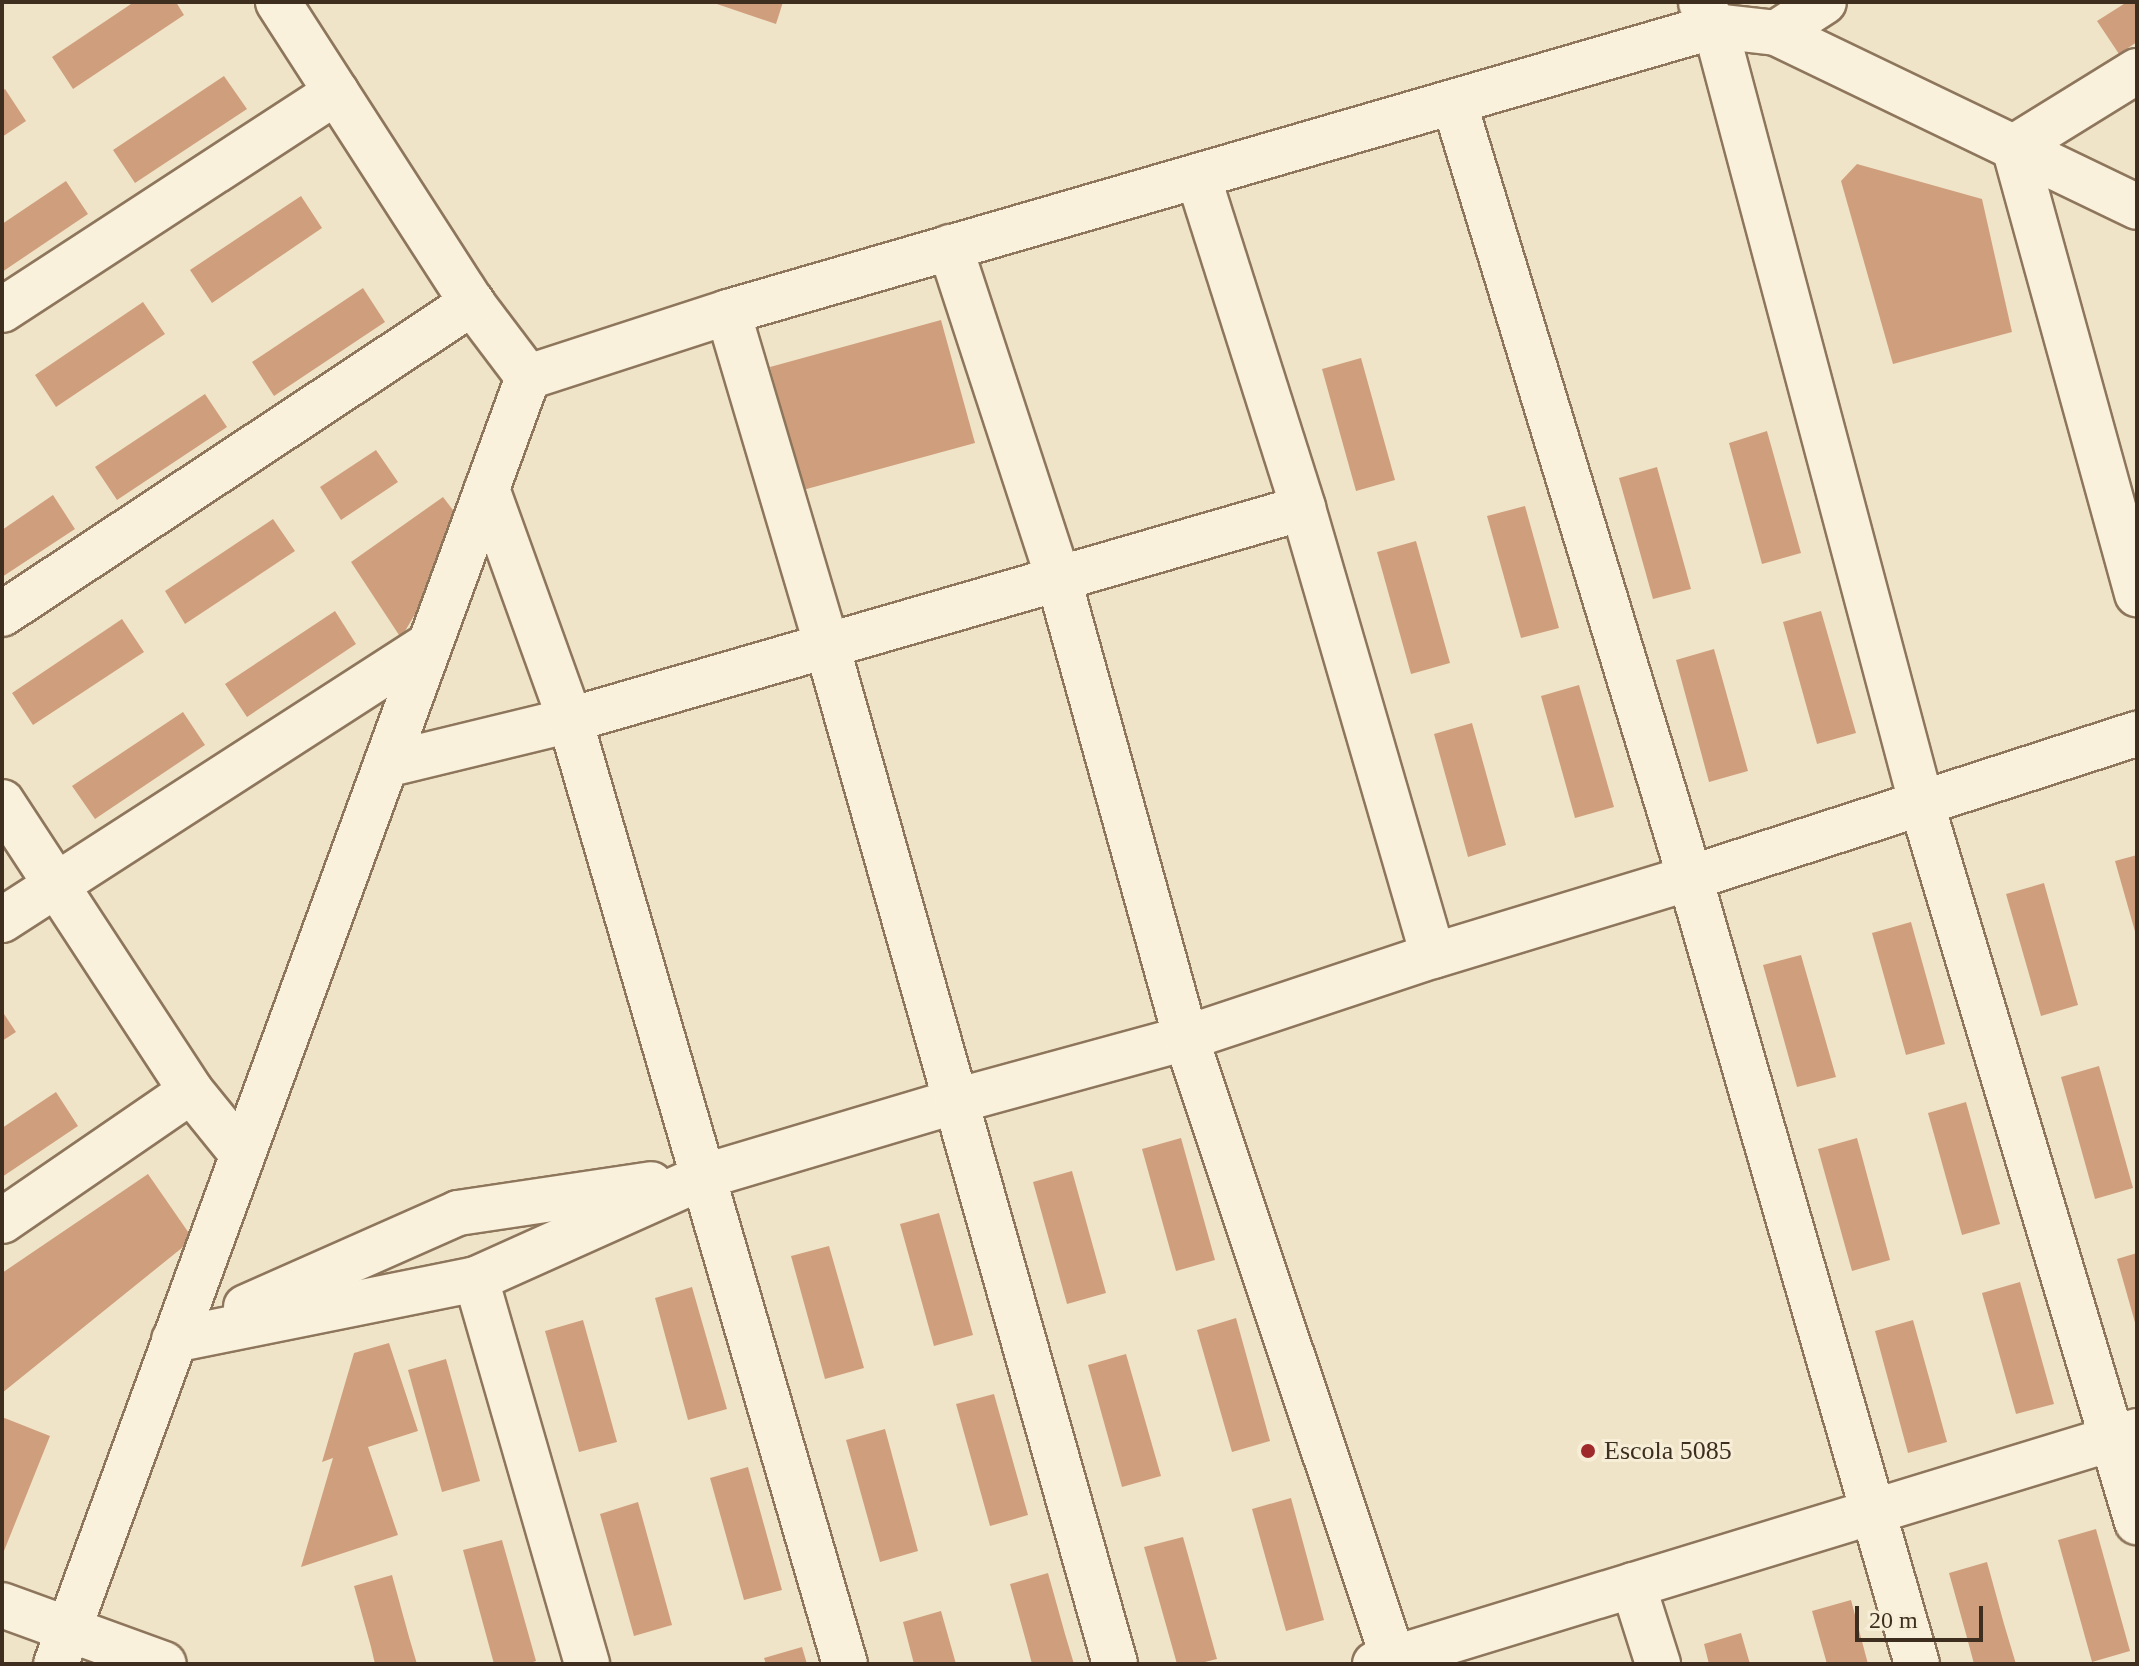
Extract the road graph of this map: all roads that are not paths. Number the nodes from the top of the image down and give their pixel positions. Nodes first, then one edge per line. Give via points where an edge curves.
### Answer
1 (278, 2) edge
2 (1824, 2) edge
3 (1708, 14) edge
4 (1776, 33) junction
5 (2137, 71) edge
6 (336, 92) junction
7 (1454, 102) junction
8 (2014, 147) junction
9 (1198, 176) junction
10 (2137, 207) edge
11 (950, 247) junction
12 (472, 303) junction
13 (2, 310) edge
14 (728, 312) junction
15 (528, 377) junction
16 (487, 489) junction
17 (1303, 508) junction
18 (1058, 577) junction
19 (2137, 594) edge
20 (2, 614) edge
21 (430, 644) junction
22 (827, 646) junction
23 (570, 720) junction
24 (2137, 734) edge
25 (386, 765) junction
26 (2, 802) edge
27 (1921, 802) junction
28 (1690, 878) junction
29 (56, 884) junction
30 (2, 920) edge
31 (1433, 956) junction
32 (1186, 1038) junction
33 (191, 1091) junction
34 (956, 1101) junction
35 (242, 1154) junction
36 (705, 1176) junction
37 (2, 1221) edge
38 (476, 1279) junction
39 (174, 1340) junction
40 (2124, 1435) edge
41 (1873, 1512) junction
42 (2137, 1522) edge
43 (1633, 1585) junction
44 (2, 1605) edge
45 (62, 1647) edge
46 (1388, 1662) edge
47 (164, 1664) edge
48 (587, 1664) edge
49 (845, 1664) edge
50 (1115, 1664) edge
51 (1658, 1664) edge
52 (1917, 1664) edge

1 - 6 street
2 - 4 street
3 - 4 street
3 - 7 street
3 - 27 street
4 - 8 street
5 - 8 street
6 - 12 street
6 - 13 street
7 - 9 street
7 - 28 street
8 - 10 street
8 - 19 street
9 - 11 street
9 - 17 street
11 - 14 street
11 - 18 street
12 - 15 street
12 - 20 street
14 - 15 street
14 - 22 street
15 - 16 street
16 - 21 street
16 - 23 street
17 - 18 street
17 - 31 street
18 - 22 street
18 - 32 street
21 - 25 street
21 - 29 street
22 - 23 street
22 - 34 street
23 - 25 street
23 - 36 street
24 - 27 street
25 - 35 street
26 - 29 street
27 - 28 street
27 - 40 street
28 - 31 street
28 - 41 street
29 - 30 street
29 - 33 street
31 - 32 street
32 - 34 street
32 - 46 street
33 - 35 street
33 - 37 street
34 - 36 street
34 - 50 street
35 - 39 street
36 - 38 street
36 - 39 street via 458,1213
36 - 49 street
38 - 39 street
38 - 48 street
39 - 45 street
40 - 41 street
40 - 42 street
41 - 43 street
41 - 52 street
43 - 46 street
43 - 51 street
44 - 45 street
45 - 47 street

